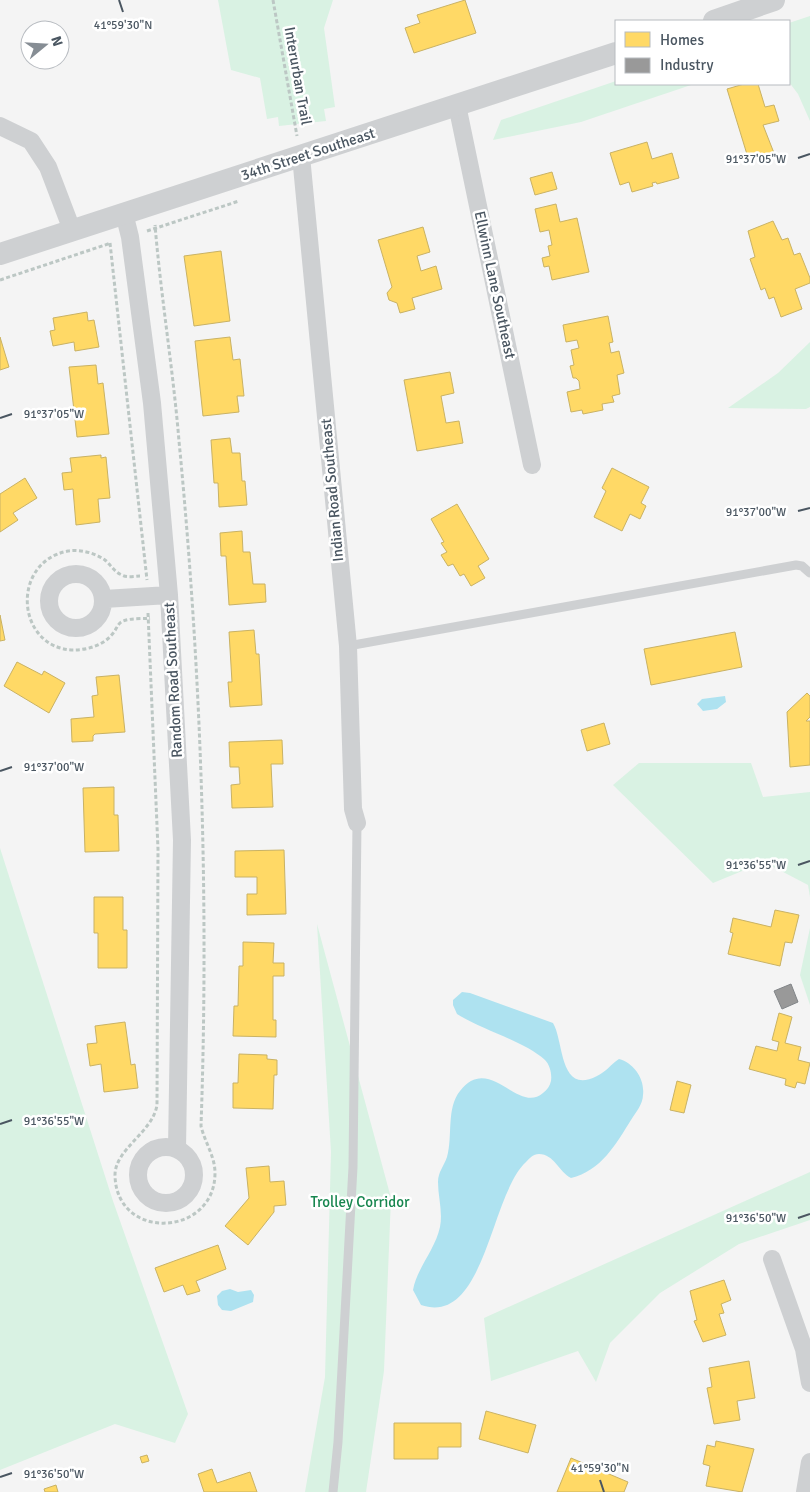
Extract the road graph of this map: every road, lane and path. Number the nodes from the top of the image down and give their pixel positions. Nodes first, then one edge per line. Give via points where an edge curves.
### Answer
1 (273, 0) edge
2 (774, 0) edge
3 (717, 20) edge
4 (615, 53) edge
5 (457, 105) junction
6 (0, 126) edge
7 (301, 156) junction
8 (239, 201) dead end
9 (124, 213) junction
10 (72, 230) junction
11 (148, 231) dead end
12 (0, 254) edge
13 (0, 280) edge
14 (532, 466) dead end
15 (810, 573) edge
16 (169, 595) junction
17 (104, 599) dead end
18 (156, 618) dead end
19 (348, 646) junction
20 (357, 823) joint
21 (177, 1149) dead end
22 (772, 1259) dead end
23 (810, 1383) edge
24 (810, 1462) edge
25 (333, 1492) edge
26 (805, 1492) edge

1 - 7 path, Interurban Trail
2 - 3 street
4 - 5 street, 34th Street Southeast
5 - 7 street, 34th Street Southeast
5 - 14 street, Ellwinn Lane Southeast
6 - 10 street via 31,142 48,167
7 - 9 street, 34th Street Southeast
7 - 19 street, Indian Road Southeast
8 - 11 path
9 - 10 street, 34th Street Southeast
9 - 16 street, Random Road Southeast via 152,403
10 - 12 street, 34th Street Southeast
13 - 18 path via 112,242 146,578 124,576 105,560 88,553 61,553 42,563 35,572 27,592 29,614 32,624 45,640 74,650 96,646 111,636 124,620
15 - 19 lane via 796,565
16 - 17 street
16 - 21 street, Random Road Southeast via 182,840
19 - 20 street, Indian Road Southeast via 353,809
20 - 25 lane via 353,1167
22 - 23 street via 804,1349
24 - 26 street

